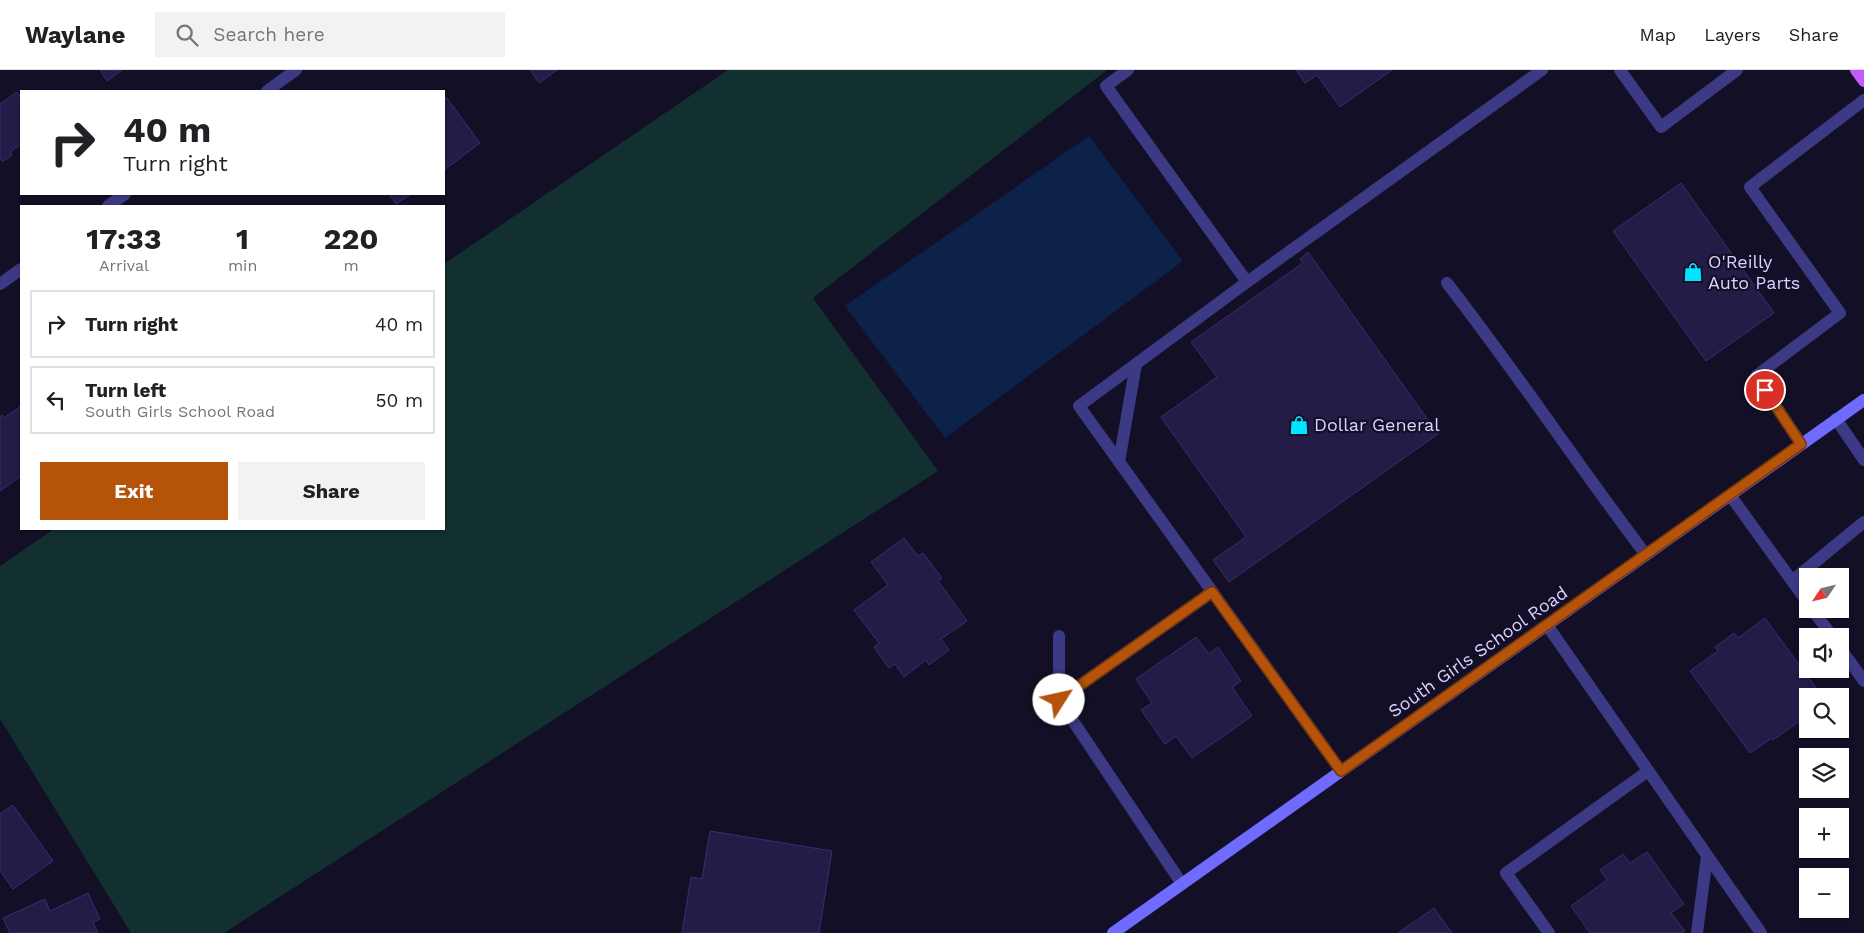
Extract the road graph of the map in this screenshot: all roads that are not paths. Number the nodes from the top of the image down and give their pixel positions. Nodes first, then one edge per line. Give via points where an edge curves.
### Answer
1 (296, 70) edge
2 (1128, 70) edge
3 (1542, 70) edge
4 (1620, 70) edge
5 (1737, 70) edge
6 (1856, 70) edge
7 (1864, 81) edge
8 (268, 90) edge
9 (1864, 100) edge
10 (124, 195) edge
11 (109, 205) edge
12 (20, 270) edge
13 (1247, 282) junction
14 (0, 284) edge
15 (1447, 284) dead end
16 (1136, 364) junction
17 (1864, 400) edge
18 (1836, 419) junction
19 (1801, 444) junction
20 (1864, 460) edge
21 (1118, 462) junction
22 (1730, 495) junction
23 (1864, 522) edge
24 (1646, 555) junction
25 (1792, 581) junction
26 (1799, 591) edge
27 (1212, 592) junction
28 (1547, 625) junction
29 (1059, 636) dead end
30 (1849, 660) edge
31 (1864, 681) edge
32 (1059, 700) junction
33 (1341, 771) junction
34 (1648, 771) junction
35 (1708, 856) junction
36 (1182, 884) junction
37 (1113, 933) edge
38 (1549, 933) edge
39 (1698, 933) edge
40 (1761, 933) edge

1 - 8 street
2 - 13 street via 1106,86
3 - 13 street
4 - 5 street via 1661,127
6 - 7 main road
9 - 19 street via 1750,187 1840,313 1756,376
10 - 11 street
12 - 14 street
13 - 16 street
15 - 24 street
16 - 21 street
16 - 21 street via 1079,406
17 - 18 main road, South Girls School Road
18 - 19 main road, South Girls School Road
18 - 20 street
19 - 22 main road, South Girls School Road
21 - 27 street
22 - 24 main road, South Girls School Road
22 - 25 street
23 - 25 street
24 - 28 main road, South Girls School Road
25 - 26 street
27 - 32 street
27 - 33 street
28 - 33 main road, South Girls School Road
28 - 34 street
29 - 32 street
30 - 31 street
32 - 36 street
33 - 36 main road, South Girls School Road
34 - 35 street
34 - 38 street via 1506,873
35 - 39 street
35 - 40 street
36 - 37 main road, South Girls School Road

